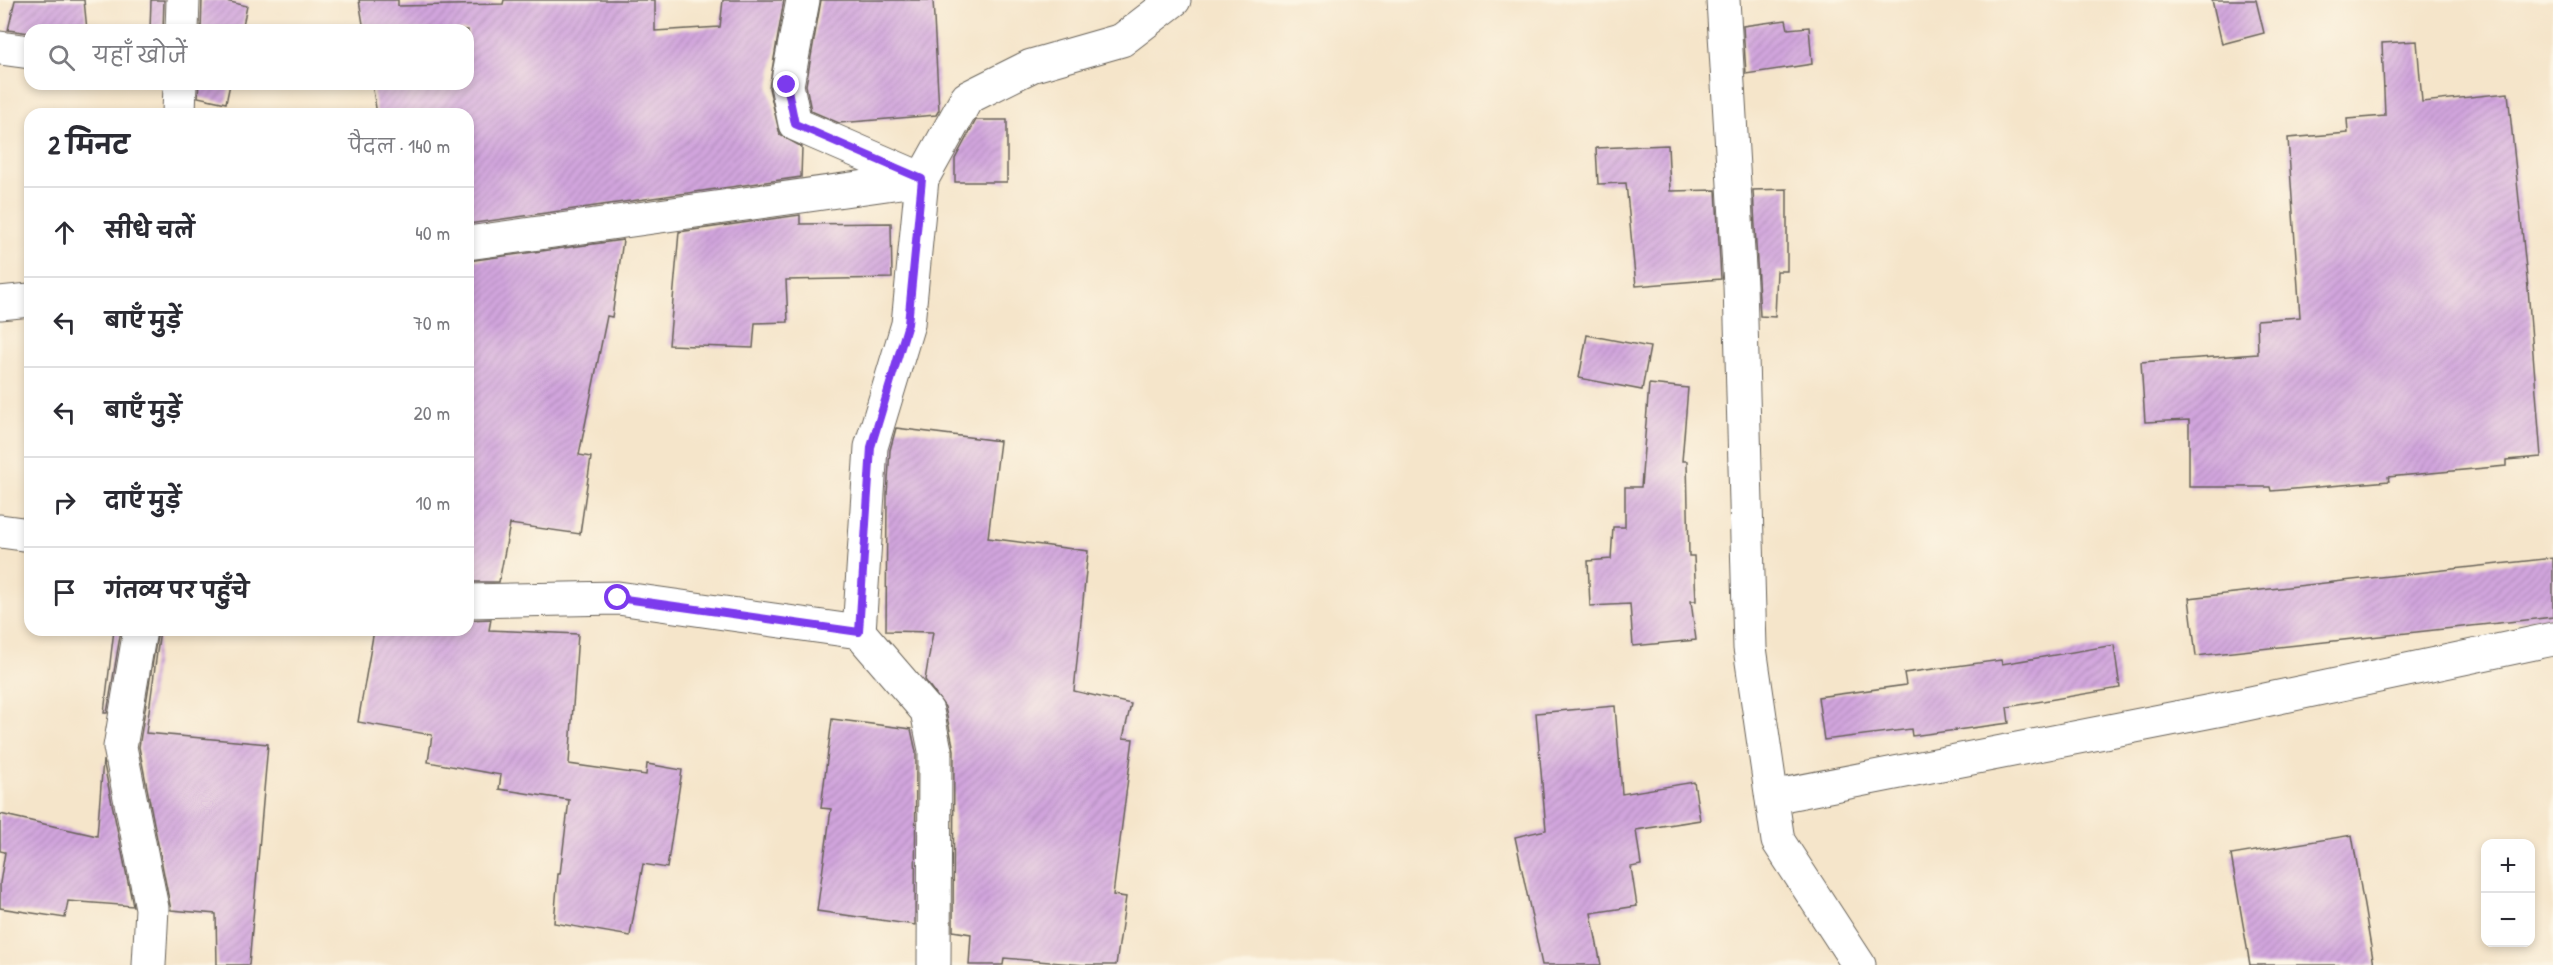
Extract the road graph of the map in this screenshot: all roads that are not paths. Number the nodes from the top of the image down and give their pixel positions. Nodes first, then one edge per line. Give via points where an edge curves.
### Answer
1 (183, 0) edge
2 (803, 0) edge
3 (1174, 0) edge
4 (1723, 0) edge
5 (182, 24) edge
6 (0, 48) edge
7 (24, 51) edge
8 (180, 90) edge
9 (179, 108) edge
10 (922, 179) junction
11 (474, 242) edge
12 (24, 301) edge
13 (0, 303) edge
14 (0, 531) edge
15 (24, 534) edge
16 (474, 601) edge
17 (859, 632) junction
18 (139, 636) edge
19 (2553, 639) edge
20 (1772, 797) junction
21 (149, 965) edge
22 (934, 965) edge
23 (1859, 965) edge

1 - 5 street
2 - 10 street via 787,85 795,124
3 - 10 street via 1122,40 1031,66 968,98
4 - 20 street via 1740,285 1750,648
6 - 7 street
8 - 9 street
10 - 11 street
10 - 17 street via 908,324 871,447
12 - 13 street
14 - 15 street
16 - 17 street via 618,598
17 - 22 street via 927,711 935,750
18 - 21 street via 120,747 152,908
19 - 20 street
20 - 23 street via 1778,841

